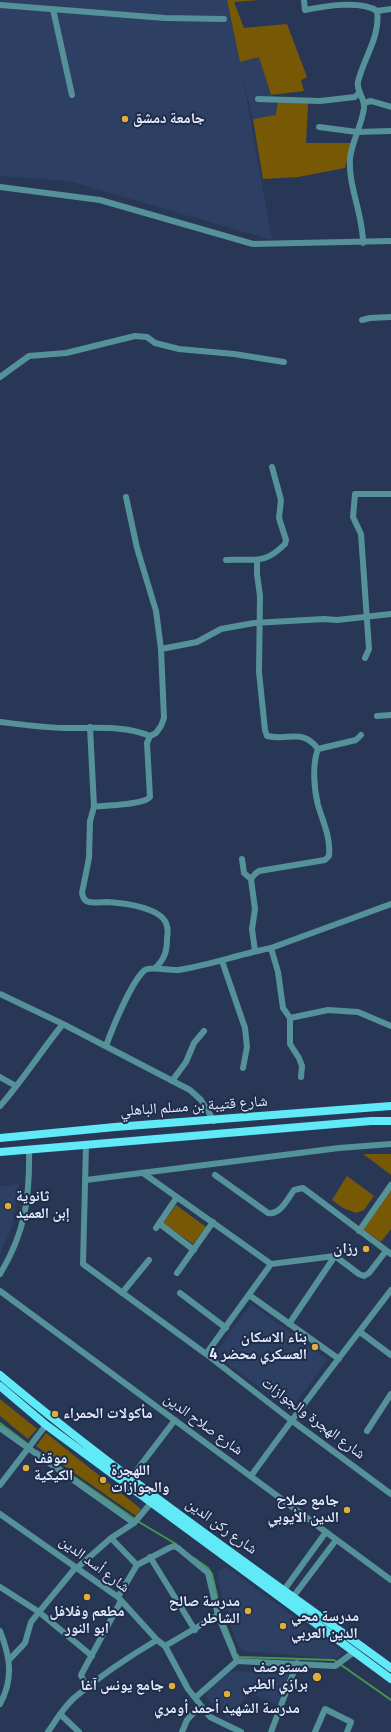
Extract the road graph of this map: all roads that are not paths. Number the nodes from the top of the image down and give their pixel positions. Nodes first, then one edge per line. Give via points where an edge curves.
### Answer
1 (304, 0) edge
2 (0, 5) edge
3 (53, 9) junction
4 (391, 9) edge
5 (377, 12) junction
6 (224, 19) dead end
7 (359, 93) junction
8 (72, 95) dead end
9 (258, 99) dead end
10 (364, 103) junction
11 (391, 107) edge
12 (319, 127) dead end
13 (391, 131) edge
14 (357, 132) junction
15 (0, 187) edge
16 (391, 241) edge
17 (363, 243) junction
18 (391, 317) edge
19 (362, 320) dead end
20 (284, 362) dead end
21 (0, 377) edge
22 (272, 467) dead end
23 (391, 494) edge
24 (126, 497) dead end
25 (226, 560) dead end
26 (257, 560) junction
27 (391, 614) edge
28 (368, 617) junction
29 (260, 622) junction
30 (161, 649) junction
31 (365, 658) dead end
32 (391, 715) edge
33 (377, 716) dead end
34 (0, 722) edge
35 (90, 727) junction
36 (361, 735) dead end
37 (150, 736) junction
38 (318, 749) junction
39 (94, 806) junction
40 (242, 859) dead end
41 (251, 879) junction
42 (391, 904) edge
43 (271, 948) junction
44 (255, 951) junction
45 (222, 961) junction
46 (155, 968) junction
47 (0, 994) edge
48 (290, 1018) junction
49 (63, 1024) junction
50 (391, 1026) edge
51 (204, 1031) dead end
52 (106, 1046) junction
53 (243, 1068) dead end
54 (0, 1077) edge
55 (301, 1077) dead end
56 (172, 1081) junction
57 (16, 1086) junction
58 (0, 1106) edge
59 (391, 1106) edge
60 (214, 1121) junction
61 (391, 1121) edge
62 (0, 1138) edge
63 (391, 1144) edge
64 (86, 1145) junction
65 (29, 1149) junction
66 (0, 1152) edge
67 (143, 1173) junction
68 (215, 1174) dead end
69 (86, 1180) junction
70 (391, 1185) edge
71 (177, 1197) junction
72 (213, 1222) junction
73 (359, 1231) junction
74 (194, 1250) junction
75 (389, 1252) edge
76 (335, 1256) junction
77 (149, 1260) dead end
78 (271, 1264) junction
79 (177, 1273) dead end
80 (0, 1274) edge
81 (391, 1290) edge
82 (0, 1291) edge
83 (122, 1293) junction
84 (180, 1293) dead end
85 (249, 1295) junction
86 (289, 1324) junction
87 (226, 1328) junction
88 (360, 1332) junction
89 (206, 1354) junction
90 (391, 1355) edge
91 (339, 1359) junction
92 (0, 1375) edge
93 (0, 1386) edge
94 (390, 1398) edge
95 (174, 1420) junction
96 (291, 1420) junction
97 (46, 1426) junction
98 (0, 1428) edge
99 (367, 1431) dead end
100 (30, 1447) junction
101 (251, 1476) junction
102 (130, 1478) junction
103 (0, 1485) edge
104 (390, 1492) edge
105 (151, 1503) junction
106 (0, 1514) edge
107 (136, 1521) junction
108 (326, 1532) junction
109 (112, 1538) junction
110 (336, 1540) junction
111 (150, 1557) junction
112 (136, 1565) junction
113 (77, 1568) junction
114 (391, 1580) edge
115 (0, 1587) edge
116 (284, 1590) junction
117 (293, 1597) junction
118 (120, 1599) junction
119 (39, 1612) junction
120 (218, 1615) junction
121 (195, 1630) junction
122 (0, 1631) edge
123 (157, 1640) junction
124 (166, 1646) junction
125 (354, 1652) junction
126 (92, 1656) junction
127 (9, 1660) junction
128 (237, 1661) junction
129 (297, 1663) junction
130 (391, 1668) edge
131 (391, 1679) edge
132 (87, 1688) junction
133 (196, 1697) junction
134 (0, 1702) edge
135 (200, 1706) junction
136 (60, 1714) junction
137 (48, 1732) edge
138 (79, 1732) edge
139 (182, 1732) edge
140 (241, 1732) edge
141 (271, 1732) edge
142 (315, 1732) edge
143 (348, 1732) edge

1 - 5 street via 305,10 355,3 365,4
2 - 3 street
3 - 6 street via 165,18
3 - 8 street
4 - 5 street
5 - 7 street via 370,53 357,85
7 - 9 street via 354,97 320,101
7 - 10 street
10 - 11 street via 371,101
10 - 14 street
12 - 14 street
13 - 14 street
14 - 17 street via 350,154 350,168
15 - 17 street via 100,200 253,244
16 - 17 street
18 - 19 street
20 - 21 street via 179,349 155,343 147,337 135,336 66,353 29,356
22 - 26 street via 281,500 278,518 286,540 273,555
23 - 28 street via 355,494 353,516 361,534
24 - 30 street via 137,548 156,611
25 - 26 street
26 - 29 street
27 - 28 street
28 - 29 street
28 - 31 street via 370,649
29 - 30 street via 221,629 197,642
29 - 38 street via 259,672 267,736 301,736 308,738
30 - 37 street via 164,718 156,733
32 - 33 street
34 - 35 street via 49,727
35 - 37 street via 142,732
35 - 39 street
36 - 38 street via 356,740
37 - 39 street via 147,744 150,798 139,802
38 - 41 street via 315,755 317,796 326,830 329,856 325,860 260,871
39 - 46 street via 90,820 89,858 82,890 83,897 89,902 139,907 162,917 168,927 167,950
40 - 41 street via 244,873
41 - 44 street via 255,909 252,929
42 - 43 street
43 - 44 street
43 - 48 street via 278,972 283,1008
44 - 45 street
45 - 46 street via 179,970
45 - 53 street via 245,1028 247,1047
46 - 52 street via 144,971 138,979
47 - 49 street
48 - 50 street via 328,1010 358,1012
48 - 55 street via 290,1044 302,1066
49 - 52 street
49 - 57 street
51 - 56 street
52 - 56 street
54 - 57 street
56 - 60 street via 190,1090
57 - 58 street
59 - 60 main road, شارع قتيبة بن مسلم الباهلي
60 - 62 main road, شارع قتيبة بن مسلم الباهلي
61 - 64 main road, شارع قتيبة بن مسلم الباهلي
63 - 67 street via 339,1148
64 - 65 main road, شارع قتيبة بن مسلم الباهلي
64 - 69 street, شارع الهجرة والجوازات
65 - 66 main road, شارع قتيبة بن مسلم الباهلي
65 - 80 street via 30,1182 21,1231
67 - 69 street
67 - 71 street
68 - 73 street via 268,1213 273,1214 278,1212 294,1190 303,1188
69 - 83 street, شارع الهجرة والجوازات via 83,1264
70 - 73 street
71 - 72 street
71 - 74 street via 158,1226
72 - 74 street
72 - 78 street
73 - 75 street
74 - 79 street
75 - 76 street via 364,1276
76 - 78 street
76 - 86 street
77 - 83 street
78 - 85 street
81 - 88 street
82 - 95 street, شارع صلاح الدين
83 - 89 street, شارع الهجرة والجوازات
84 - 87 street
85 - 86 street
85 - 87 street
86 - 91 street
87 - 89 street
88 - 90 street
88 - 91 street
89 - 96 street, شارع الهجرة والجوازات
91 - 96 street
92 - 102 main road, شارع ركن الدين
93 - 97 main road, شارع ركن الدين
94 - 99 street
95 - 101 street, شارع صلاح الدين
95 - 102 street
96 - 101 street
96 - 104 street, شارع الهجرة والجوازات
97 - 100 street
97 - 105 main road, شارع ركن الدين
98 - 100 street
100 - 103 street
100 - 107 street
101 - 108 street, شارع صلاح الدين
102 - 116 main road, شارع ركن الدين
105 - 107 street
105 - 125 main road, شارع ركن الدين
106 - 113 street, شارع أسد الدين
107 - 109 street
108 - 110 street, شارع صلاح الدين
108 - 116 street
109 - 112 street
109 - 113 street
110 - 114 street, شارع صلاح الدين
110 - 117 street
111 - 112 street
111 - 120 street via 174,1546 210,1572
111 - 121 street
112 - 118 street
113 - 118 street, شارع أسد الدين
113 - 119 street
115 - 119 street
116 - 117 main road, شارع ركن الدين
117 - 130 main road, شارع ركن الدين
118 - 123 street, شارع أسد الدين
118 - 126 street
119 - 126 street
119 - 127 street via 31,1622 25,1643
120 - 121 street
120 - 128 street
121 - 124 street
122 - 127 street
123 - 124 street, شارع أسد الدين
123 - 132 street via 125,1659
124 - 133 street, شارع أسد الدين via 188,1689
125 - 129 street via 335,1666
125 - 131 main road, شارع ركن الدين
126 - 132 street via 81,1675
127 - 134 street via 9,1680
128 - 129 street
128 - 133 street
129 - 141 street
132 - 136 street
133 - 135 street, شارع أسد الدين
135 - 139 street via 187,1720
135 - 140 street, شارع أسد الدين via 210,1717
136 - 137 street
136 - 138 street
142 - 143 street via 325,1709 351,1722

